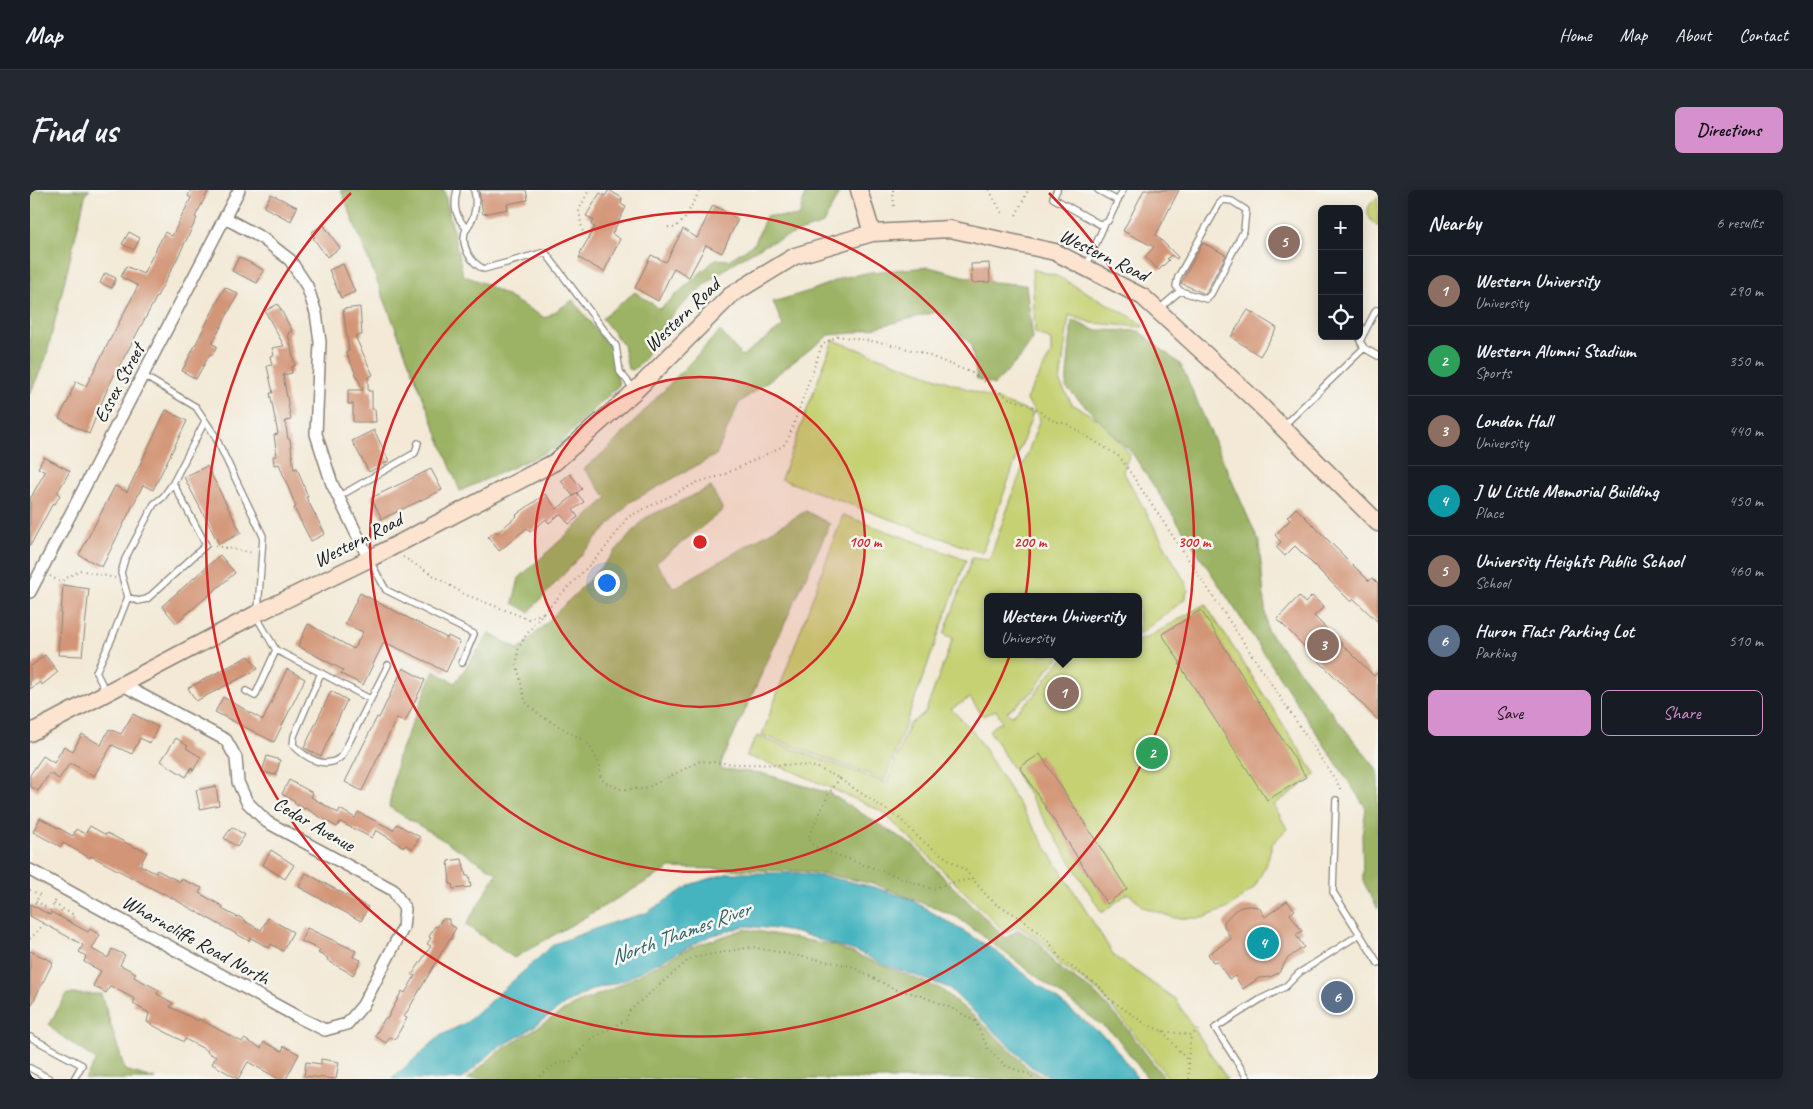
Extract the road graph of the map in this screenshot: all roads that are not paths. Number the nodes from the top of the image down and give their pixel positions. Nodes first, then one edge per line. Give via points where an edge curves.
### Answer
1 (239, 190) edge
2 (457, 190) edge
3 (474, 190) edge
4 (859, 190) edge
5 (1057, 190) edge
6 (1098, 190) edge
7 (1123, 190) edge
8 (1118, 201) junction
9 (225, 218) junction
10 (1105, 223) junction
11 (467, 228) junction
12 (872, 233) junction
13 (1086, 267) junction
14 (1180, 291) junction
15 (1157, 310) junction
16 (1378, 310) edge
17 (1364, 348) junction
18 (1378, 356) edge
19 (144, 376) junction
20 (635, 391) junction
21 (205, 421) junction
22 (1282, 427) junction
23 (418, 443) dead end
24 (173, 484) junction
25 (338, 497) junction
26 (1378, 523) edge
27 (369, 559) junction
28 (30, 592) edge
29 (128, 597) junction
30 (256, 614) junction
31 (276, 650) junction
32 (462, 663) dead end
33 (388, 665) dead end
34 (321, 674) junction
35 (121, 684) junction
36 (246, 691) dead end
37 (106, 692) junction
38 (370, 699) junction
39 (30, 733) edge
40 (1336, 800) road end
41 (30, 870) edge
42 (1360, 934) junction
43 (1378, 963) edge
44 (347, 1024) joint
45 (30, 1037) edge
46 (30, 1068) edge
47 (50, 1079) edge
48 (74, 1079) edge
49 (1248, 1079) edge

1 - 9 street, Essex Street
2 - 11 lane via 455,206 458,219
3 - 11 lane via 474,216
4 - 12 main road
5 - 10 lane via 1053,198 1099,224
6 - 8 lane
7 - 8 lane
8 - 10 lane
9 - 19 street, Essex Street
9 - 25 street via 262,238 290,260 307,286 320,342 316,434
10 - 13 lane
11 - 20 lane via 465,248 476,265 484,269 545,252 616,346 620,372
12 - 13 main road, Western Road via 950,229 1055,252
12 - 20 main road, Western Road via 795,256 731,295
13 - 15 main road, Western Road via 1143,297
14 - 14 lane via 1206,299 1211,294 1244,230 1246,210 1232,201 1223,200 1219,204 1178,277 1176,286
14 - 15 lane
15 - 22 main road, Western Road
16 - 17 lane via 1360,341
17 - 18 lane
17 - 22 lane
19 - 21 lane via 196,407
19 - 28 street, Essex Street
20 - 27 main road, Western Road via 555,462
21 - 24 lane
21 - 30 lane via 263,536
22 - 26 main road, Western Road
23 - 25 lane via 415,453
24 - 29 lane via 154,504 125,559 121,573
24 - 29 lane via 206,545 147,599 138,601
25 - 27 street
27 - 30 main road, Western Road
27 - 32 lane via 386,590 474,634
29 - 37 lane via 96,672
30 - 31 lane
30 - 35 main road, Western Road
31 - 34 lane
31 - 36 lane via 255,696
33 - 38 lane
34 - 38 lane
34 - 38 lane via 294,736 294,745 300,752 319,763 328,764 342,756
35 - 37 main road, Western Road
35 - 44 street, Cedar Avenue via 226,740 236,758 238,782 248,802 267,822 393,890 404,909 403,928 363,1005
37 - 39 main road, Western Road
40 - 42 lane via 1333,892
41 - 44 street, Wharncliffe Road North via 296,1016 325,1030
42 - 43 lane
42 - 49 lane via 1299,973 1285,987 1215,1028
45 - 48 lane via 82,1065
46 - 47 lane

